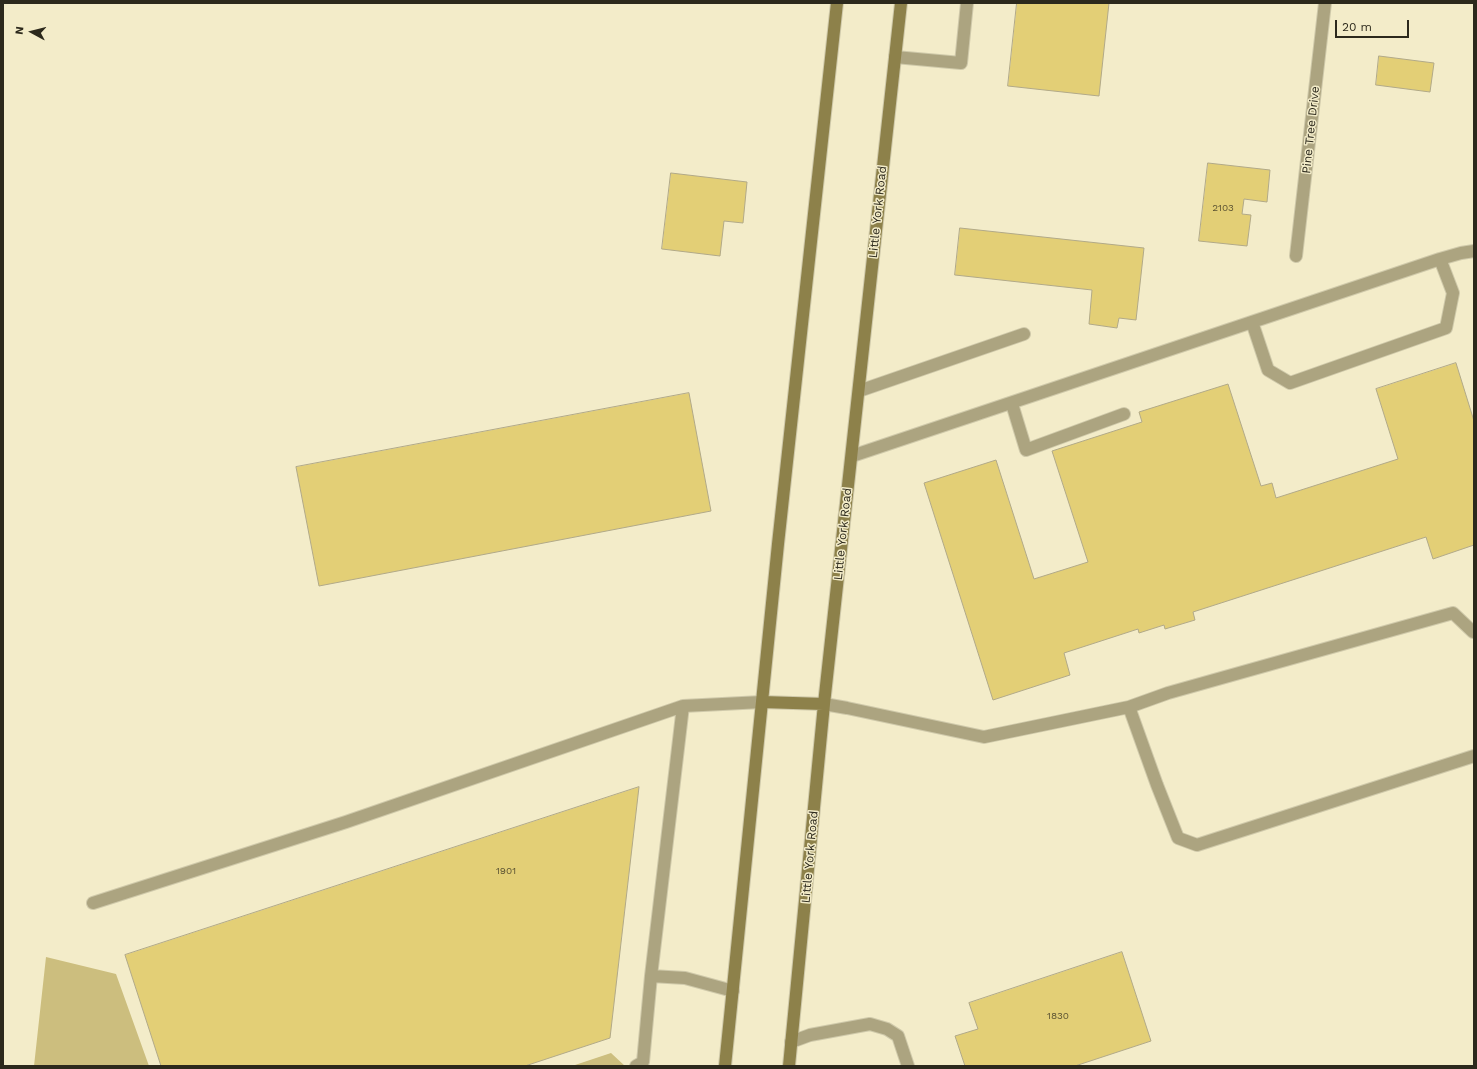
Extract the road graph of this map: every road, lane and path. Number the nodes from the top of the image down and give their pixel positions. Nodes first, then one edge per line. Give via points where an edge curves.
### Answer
1 (837, 3) edge
2 (901, 3) edge
3 (967, 3) edge
4 (1325, 3) edge
5 (895, 57) junction
6 (1474, 251) edge
7 (1296, 256) dead end
8 (1440, 259) junction
9 (1252, 322) junction
10 (1024, 334) dead end
11 (859, 391) junction
12 (1012, 404) junction
13 (1124, 414) dead end
14 (852, 456) junction
15 (1474, 632) edge
16 (762, 702) junction
17 (824, 704) junction
18 (683, 706) junction
19 (1129, 707) junction
20 (1474, 756) edge
21 (92, 903) dead end
22 (651, 976) junction
23 (733, 991) junction
24 (791, 1042) junction
25 (636, 1066) edge
26 (725, 1066) edge
27 (789, 1066) edge
28 (908, 1066) edge

1 - 16 main road
2 - 5 main road, Little York Road
3 - 5 street via 961,64
4 - 7 street, Pine Tree Drive
5 - 11 main road, Little York Road
6 - 8 street
8 - 9 street
8 - 9 street via 1453,293 1446,328 1290,383 1268,370
9 - 12 street
10 - 11 street
11 - 14 main road, Little York Road
12 - 13 street via 1026,450
12 - 14 street
14 - 17 main road, Little York Road
15 - 19 street via 1453,613 1168,693
16 - 17 main road
16 - 18 street
16 - 23 main road
17 - 19 street via 984,737
17 - 24 main road, Little York Road
18 - 21 street via 346,822
18 - 22 street
19 - 20 street via 1178,838 1197,845
22 - 23 street via 685,978
22 - 25 street via 643,1062
23 - 26 main road
24 - 27 main road, Little York Road
24 - 28 street via 810,1035 870,1024 887,1029 898,1036

